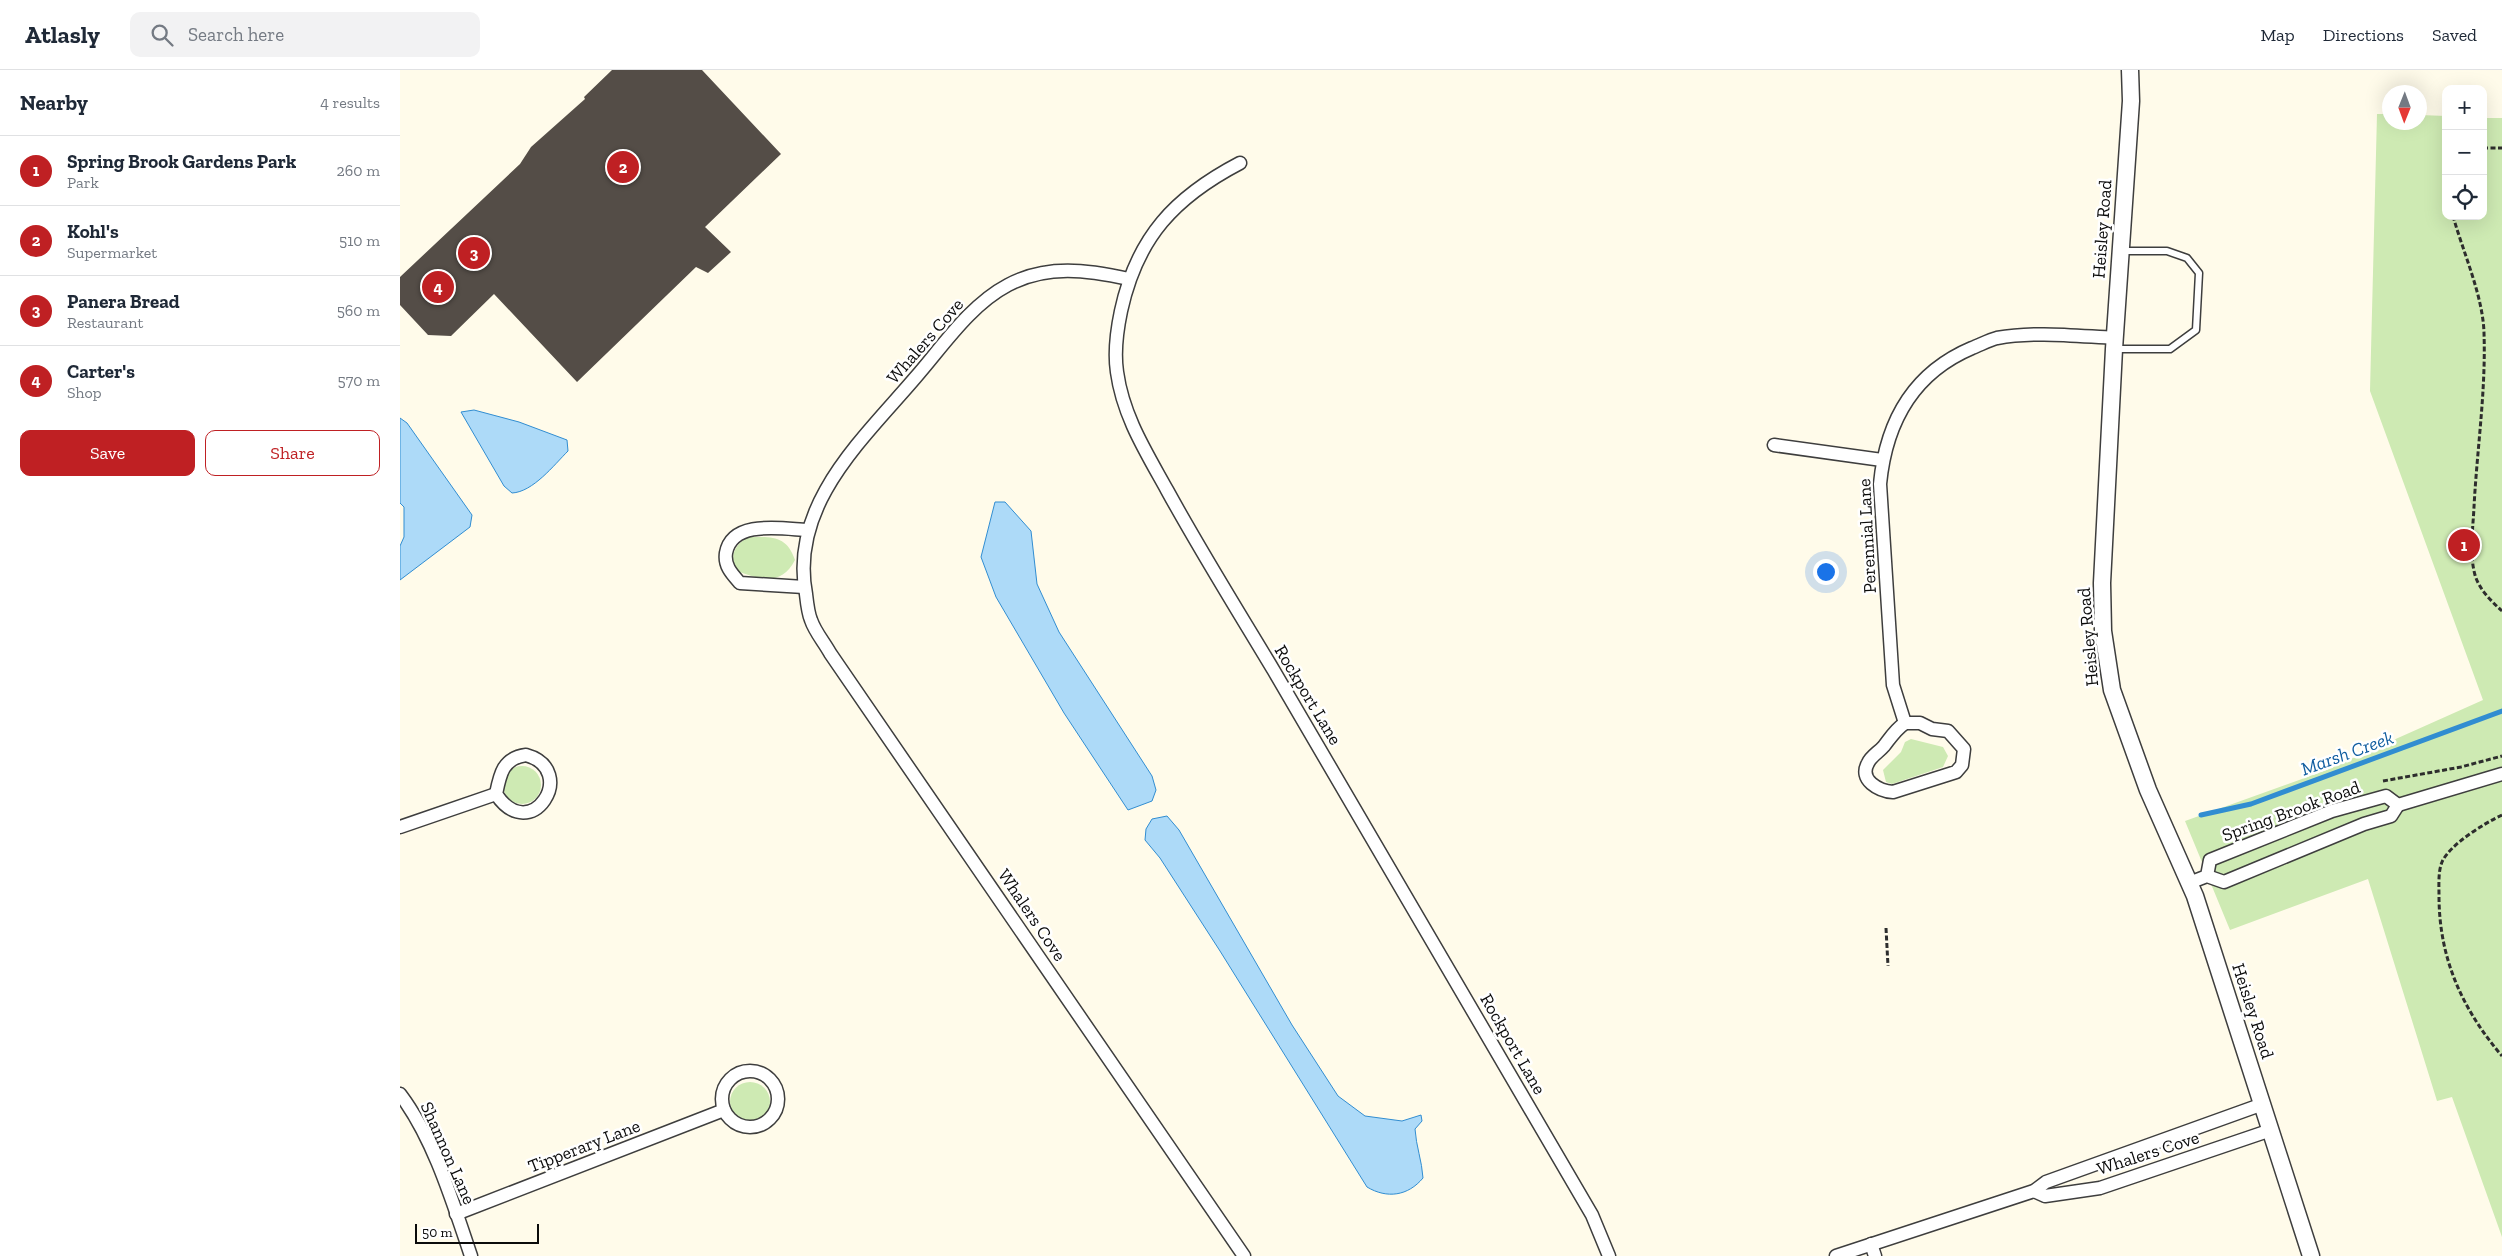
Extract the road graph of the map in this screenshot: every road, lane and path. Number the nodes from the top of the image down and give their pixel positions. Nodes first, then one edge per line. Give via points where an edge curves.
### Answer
1 (2130, 70) edge
2 (2487, 148) edge
3 (2502, 148) edge
4 (1240, 163) dead end
5 (2454, 220) edge
6 (2120, 251) junction
7 (1129, 279) junction
8 (2114, 343) junction
9 (1774, 445) dead end
10 (1882, 460) junction
11 (808, 530) junction
12 (804, 587) junction
13 (2502, 611) edge
14 (1905, 723) junction
15 (2502, 774) edge
16 (496, 794) junction
17 (2398, 805) junction
18 (2502, 815) edge
19 (400, 827) edge
20 (2207, 876) junction
21 (2189, 883) junction
22 (1886, 928) dead end
23 (1888, 966) dead end
24 (2502, 1056) edge
25 (400, 1094) edge
26 (2263, 1104) junction
27 (724, 1110) junction
28 (2271, 1130) junction
29 (2034, 1191) junction
30 (456, 1214) junction
31 (1873, 1250) edge
32 (471, 1256) edge
33 (1244, 1256) edge
34 (1609, 1256) edge
35 (1836, 1256) edge
36 (2311, 1256) edge

1 - 6 street, Heisley Road
2 - 3 path
4 - 7 street, Rockport Lane via 1201,185 1171,210 1139,254
5 - 13 path via 2484,331 2472,553 2475,576 2490,600
6 - 8 street, Heisley Road
6 - 8 lane via 2167,251 2187,258 2199,273 2196,330 2170,349
7 - 11 street, Whalers Cove via 1093,271 1060,270 1009,284 983,302 840,466 815,509
7 - 34 street, Rockport Lane via 1117,331 1117,371 1136,433 1186,525 1592,1215
8 - 10 street, Perennial Lane via 2032,335 1996,338 1960,353 1928,374 1909,397 1889,436
8 - 21 street, Heisley Road via 2102,583 2105,641 2112,690 2148,790
9 - 10 street
10 - 14 street, Perennial Lane via 1880,484 1893,685
11 - 12 street, Whalers Cove
11 - 12 street via 750,529 737,534 728,543 726,555 730,571 740,583
12 - 33 street, Whalers Cove via 811,620 830,653
14 - 14 street via 1867,763 1867,777 1883,791 1893,792 1956,772 1962,766 1964,749 1948,731 1920,723
15 - 17 street
16 - 16 street via 506,808 519,812 537,808 545,802 549,792 548,772 535,758 516,756 502,769
16 - 19 street
17 - 20 street via 2391,816 2224,882
17 - 20 street, Spring Brook Road via 2386,796 2332,811 2210,860
18 - 24 path via 2449,852 2439,875 2439,918 2446,954 2459,993 2486,1038
20 - 21 street
21 - 26 street, Heisley Road
22 - 23 path
25 - 30 street, Shannon Lane via 419,1124
26 - 28 street, Heisley Road
26 - 29 street, Whalers Cove via 2046,1182
27 - 27 street via 740,1125 762,1124 776,1109 776,1087 760,1073 738,1074 724,1089
27 - 30 street, Tipperary Lane
28 - 29 street, Whalers Cove via 2100,1188 2045,1196
28 - 36 street, Heisley Road
29 - 31 street, Whalers Cove
30 - 32 street, Shannon Lane
31 - 35 street, Whalers Cove

